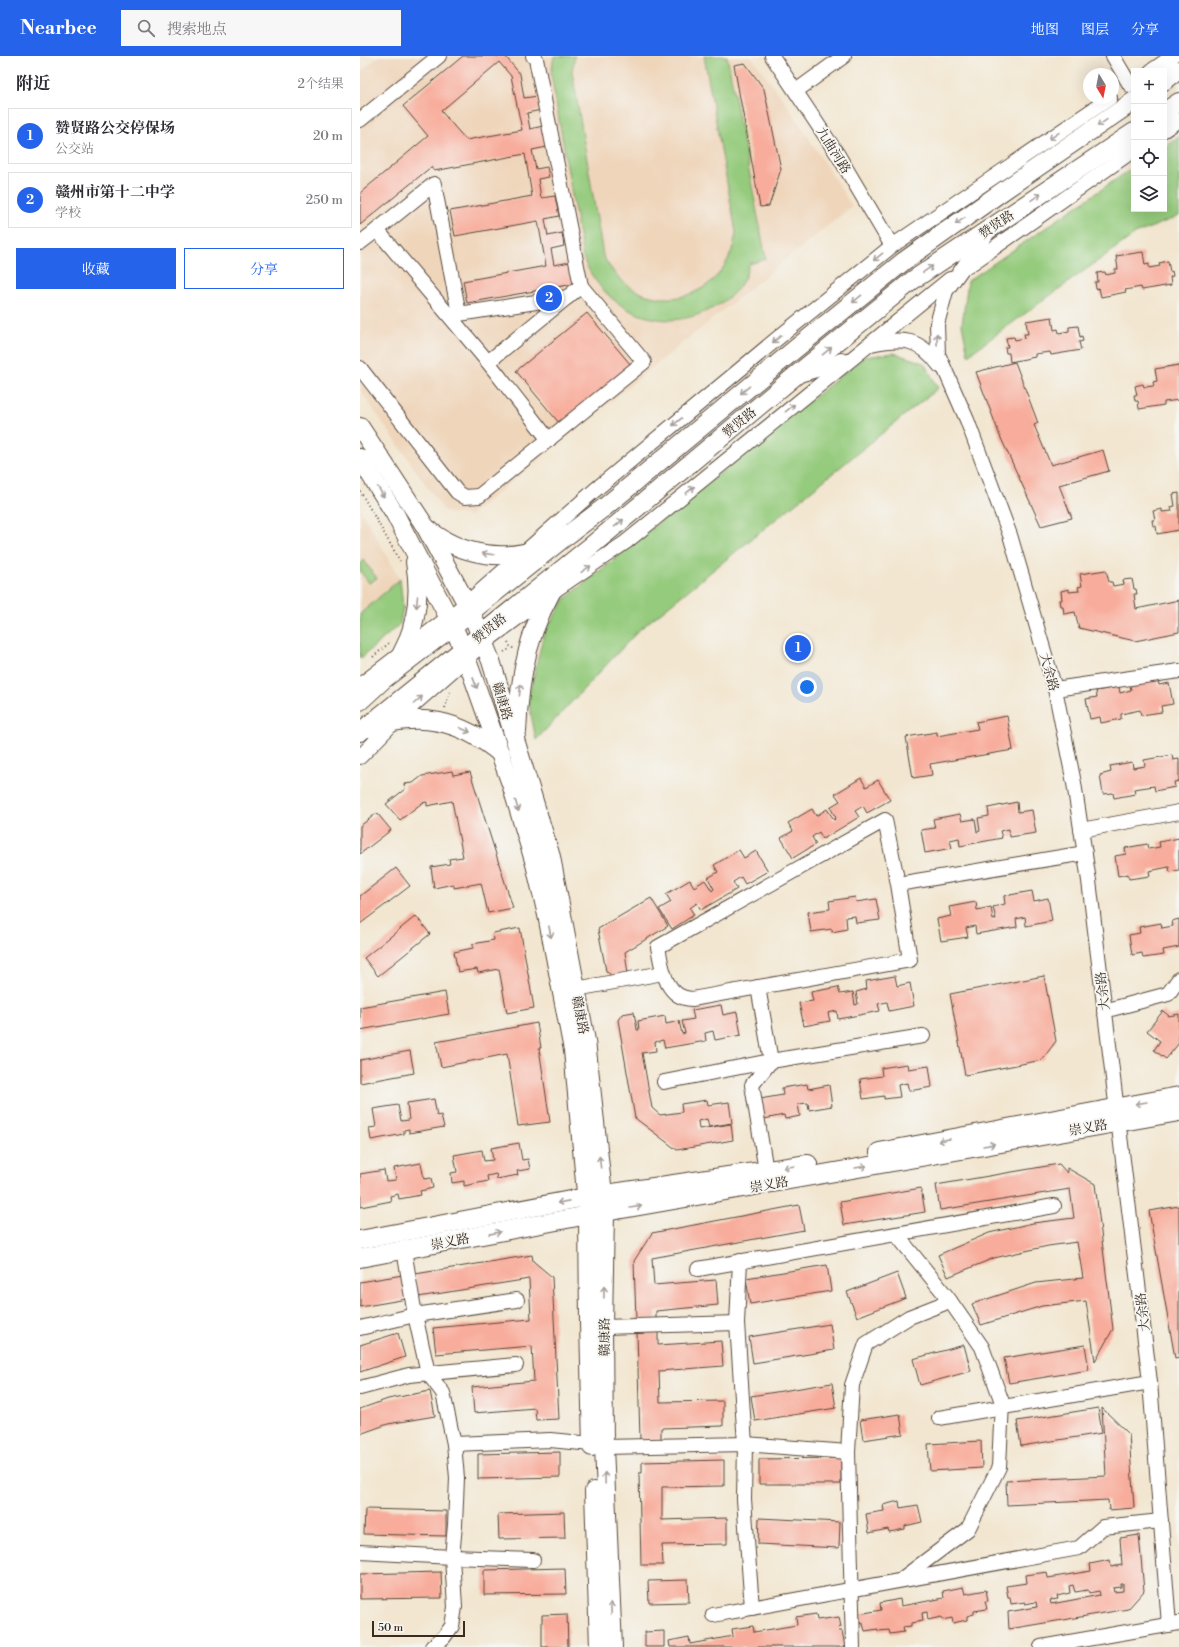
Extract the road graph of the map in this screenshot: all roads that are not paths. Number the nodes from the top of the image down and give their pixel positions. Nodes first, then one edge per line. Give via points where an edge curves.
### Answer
1 (439, 56) edge
2 (534, 56) edge
3 (772, 56) edge
4 (844, 56) edge
5 (1113, 56) edge
6 (1173, 56) edge
7 (1155, 68) edge
8 (1179, 70) edge
9 (1167, 79) edge
10 (1131, 86) edge
11 (1131, 90) edge
12 (796, 91) junction
13 (1131, 91) edge
14 (1119, 94) edge
15 (1179, 102) edge
16 (1101, 104) edge
17 (1167, 110) edge
18 (360, 120) edge
19 (1179, 120) edge
20 (1167, 128) edge
21 (1131, 134) edge
22 (1131, 152) edge
23 (1000, 193) junction
24 (944, 211) junction
25 (993, 226) junction
26 (377, 230) junction
27 (360, 243) edge
28 (892, 246) junction
29 (960, 271) junction
30 (581, 286) junction
31 (568, 296) junction
32 (822, 304) junction
33 (456, 317) junction
34 (863, 348) junction
35 (794, 350) junction
36 (488, 362) junction
37 (360, 368) edge
38 (948, 375) junction
39 (794, 376) junction
40 (360, 427) edge
41 (549, 440) junction
42 (360, 458) edge
43 (425, 526) junction
44 (406, 537) junction
45 (565, 537) junction
46 (591, 546) junction
47 (523, 554) junction
48 (551, 593) junction
49 (469, 607) junction
50 (451, 622) junction
51 (482, 639) junction
52 (397, 647) junction
53 (464, 654) junction
54 (1179, 671) edge
55 (384, 679) junction
56 (360, 685) edge
57 (1055, 689) junction
58 (360, 701) edge
59 (395, 721) junction
60 (360, 732) edge
61 (516, 743) junction
62 (501, 754) junction
63 (360, 757) edge
64 (1179, 812) edge
65 (1081, 830) junction
66 (1085, 852) junction
67 (898, 884) junction
68 (663, 973) junction
69 (1179, 979) edge
70 (758, 987) junction
71 (576, 989) junction
72 (1104, 1011) junction
73 (923, 1036) dead end
74 (771, 1061) junction
75 (664, 1082) dead end
76 (1179, 1096) edge
77 (1179, 1112) edge
78 (1118, 1115) junction
79 (766, 1171) junction
80 (596, 1205) junction
81 (1054, 1206) dead end
82 (896, 1234) junction
83 (360, 1240) edge
84 (404, 1250) junction
85 (360, 1258) edge
86 (740, 1261) junction
87 (698, 1268) dead end
88 (517, 1300) dead end
89 (950, 1301) junction
90 (415, 1315) junction
91 (737, 1323) junction
92 (603, 1327) junction
93 (360, 1328) edge
94 (516, 1365) dead end
95 (428, 1373) junction
96 (1150, 1382) junction
97 (360, 1388) edge
98 (1002, 1406) junction
99 (939, 1418) dead end
100 (454, 1444) junction
101 (745, 1444) junction
102 (598, 1446) junction
103 (848, 1452) junction
104 (1161, 1521) junction
105 (360, 1552) edge
106 (452, 1558) junction
107 (533, 1560) dead end
108 (899, 1581) junction
109 (851, 1590) junction
110 (752, 1608) junction
111 (713, 1616) dead end
112 (1174, 1624) edge
113 (432, 1647) edge
114 (599, 1647) edge
115 (613, 1647) edge
116 (853, 1647) edge
117 (1041, 1647) edge

1 - 18 street
2 - 30 street
3 - 12 street, 九曲河路
4 - 12 street
5 - 10 street
6 - 7 street
8 - 9 main road
11 - 14 street
12 - 28 street, 九曲河路 via 838,155
13 -> 23 main road, 赞贤路
15 - 17 main road
16 -> 24 street
19 - 20 street
25 -> 21 main road, 赞贤路
22 - 29 street
23 - 24 street
23 -> 35 main road, 赞贤路 via 904,261
24 - 28 street
25 - 29 street
39 -> 25 main road, 赞贤路 via 913,280
26 - 27 street
26 - 33 street
26 - 33 street via 434,184
28 -> 32 street
29 - 34 street
38 -> 29 street via 938,354 937,324 946,291
30 - 31 street
30 - 41 street via 644,362
31 - 33 street
31 - 36 street
32 - 35 street
32 -> 47 street via 595,490
33 - 36 street
34 - 38 street via 891,340 909,341 928,351
34 - 39 street via 827,367
48 -> 34 street via 626,542
35 -> 45 main road, 赞贤路
36 - 41 street
37 - 41 street via 457,492 465,497 479,496
38 - 57 street, 大余路 via 1010,535
46 -> 39 main road, 赞贤路
40 - 43 main road, 赣康路
42 -> 44 main road, 赣康路 via 395,514
47 -> 43 main road via 500,556 473,552 447,542
43 - 49 main road, 赣康路
44 - 50 main road, 赣康路
44 -> 52 main road via 415,562 418,589 412,630
45 - 47 main road
45 - 49 main road, 赞贤路
46 - 48 main road via 568,567
46 - 51 main road, 赞贤路
47 - 49 street
48 - 51 street
61 -> 48 main road via 519,688 526,655 538,618
49 - 50 main road, 赞贤路
49 - 51 main road, 赣康路
50 - 52 street
50 - 53 main road, 赣康路
50 - 55 main road, 赞贤路
51 - 53 main road, 赞贤路
51 - 61 main road, 赣康路
52 - 55 main road
52 - 56 street
59 -> 53 street
53 - 60 main road, 赞贤路
53 -> 62 main road, 赣康路
54 - 57 street
55 - 58 main road, 赞贤路
57 - 65 street, 大余路
59 - 60 main road
59 -> 62 main road via 422,719 451,724 478,736
59 - 63 street
61 - 71 main road, 赣康路 via 551,857
62 -> 80 main road, 赣康路 via 535,864 547,915 573,1050
64 - 65 street
65 - 66 street, 大余路
66 - 67 street
66 - 72 street, 大余路
67 - 68 street via 885,820 658,947
67 - 70 street via 910,960
68 - 70 street via 672,990 686,999
68 - 71 street
69 - 72 street via 1168,994
70 - 74 street
80 -> 71 main road, 赣康路 via 586,1040
72 - 78 street, 大余路
73 - 74 street
74 - 75 street
74 - 79 street via 752,1085
76 -> 78 main road, 崇义路
77 - 78 main road, 崇义路
78 -> 79 main road, 崇义路
80 -> 78 main road, 崇义路
78 - 96 street, 大余路
79 - 80 main road, 崇义路
80 -> 83 main road, 崇义路
84 -> 80 main road, 崇义路
92 -> 80 main road, 赣康路
80 - 102 main road, 赣康路 via 588,1322
81 - 82 street
82 - 86 street
82 - 89 street
84 - 85 main road, 崇义路
84 - 90 street
86 - 87 street
86 - 91 street
88 - 90 street
89 - 98 street via 982,1347
89 - 103 street via 909,1317 866,1344 852,1385
90 - 93 street
90 - 95 street
91 - 92 street
91 - 101 street
92 - 102 main road, 赣康路
94 - 95 street
95 - 97 street via 409,1375
95 - 100 street via 443,1393
96 - 98 street
96 - 104 street, 大余路
98 - 99 street
98 - 108 street via 999,1467 968,1530
100 - 102 street via 550,1440
100 - 106 street via 457,1478
101 - 102 street
101 - 103 street
101 - 110 street via 744,1499
102 - 114 main road, 赣康路
115 -> 102 main road, 赣康路
103 - 109 street
104 - 108 street via 1103,1527 1079,1548
104 - 112 street, 大余路
105 - 106 street
106 - 107 street
106 - 113 street via 455,1607 452,1626
108 - 109 street
109 - 110 street
109 - 116 street
110 - 111 street
112 - 117 street

